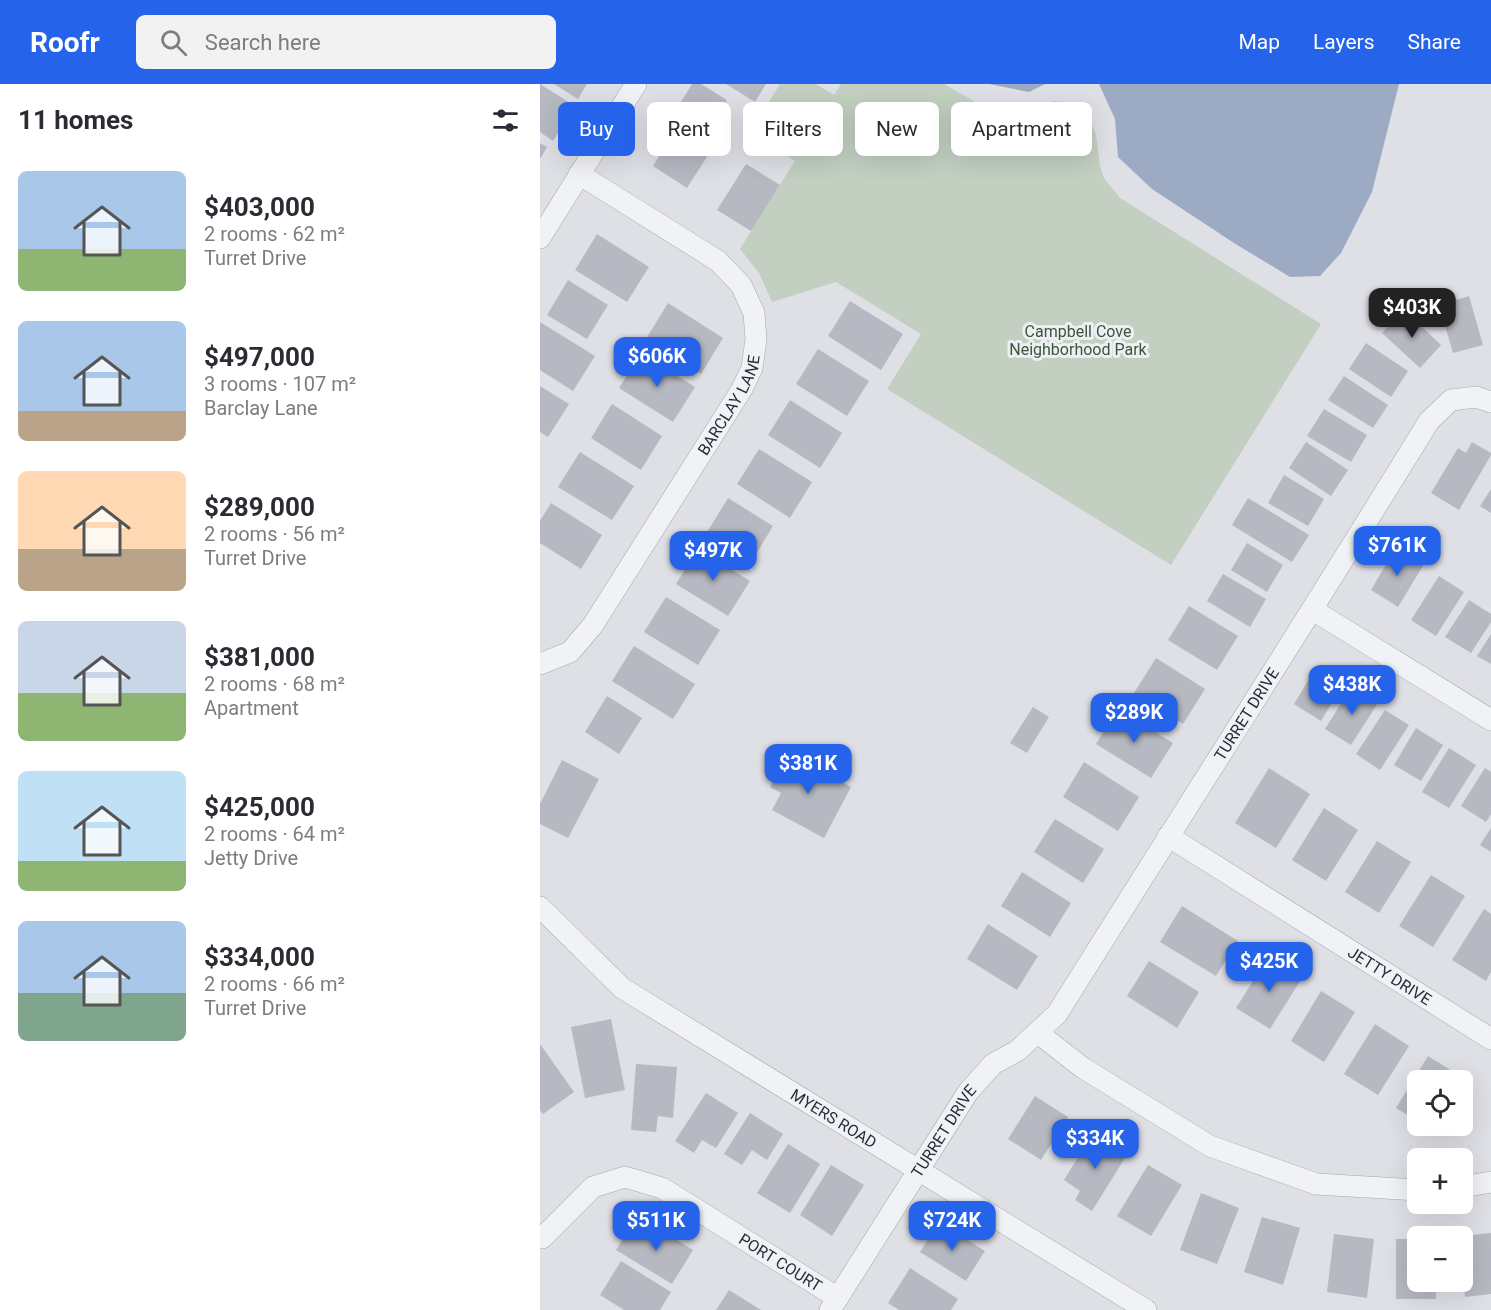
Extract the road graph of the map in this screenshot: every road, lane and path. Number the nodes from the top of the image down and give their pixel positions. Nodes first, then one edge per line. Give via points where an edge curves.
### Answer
1 (636, 84) edge
2 (579, 174) junction
3 (540, 238) edge
4 (1491, 402) edge
5 (1313, 610) junction
6 (540, 664) edge
7 (1491, 720) edge
8 (1168, 836) junction
9 (540, 907) edge
10 (1038, 1033) junction
11 (1491, 1039) edge
12 (917, 1170) junction
13 (1491, 1182) edge
14 (1473, 1185) edge
15 (1407, 1189) edge
16 (542, 1238) dead end
17 (834, 1304) edge
18 (1146, 1310) edge

1 - 2 street
2 - 3 street
2 - 6 street, BARCLAY LANE via 718,261 741,285 754,314 756,339 752,368 742,389 593,626 570,652
4 - 5 street, TURRET DRIVE via 1476,398 1451,400 1429,421
5 - 7 street
5 - 8 street, TURRET DRIVE
8 - 10 street, TURRET DRIVE via 1057,1014
8 - 11 street, JETTY DRIVE
9 - 12 street, MYERS ROAD via 622,988
10 - 12 street, TURRET DRIVE via 993,1065 968,1092
10 - 15 street via 1083,1068 1210,1146 1316,1184
12 - 17 street, TURRET DRIVE
12 - 18 street, MYERS ROAD
13 - 14 street
16 - 17 street, PORT COURT via 593,1187 625,1177 662,1188

